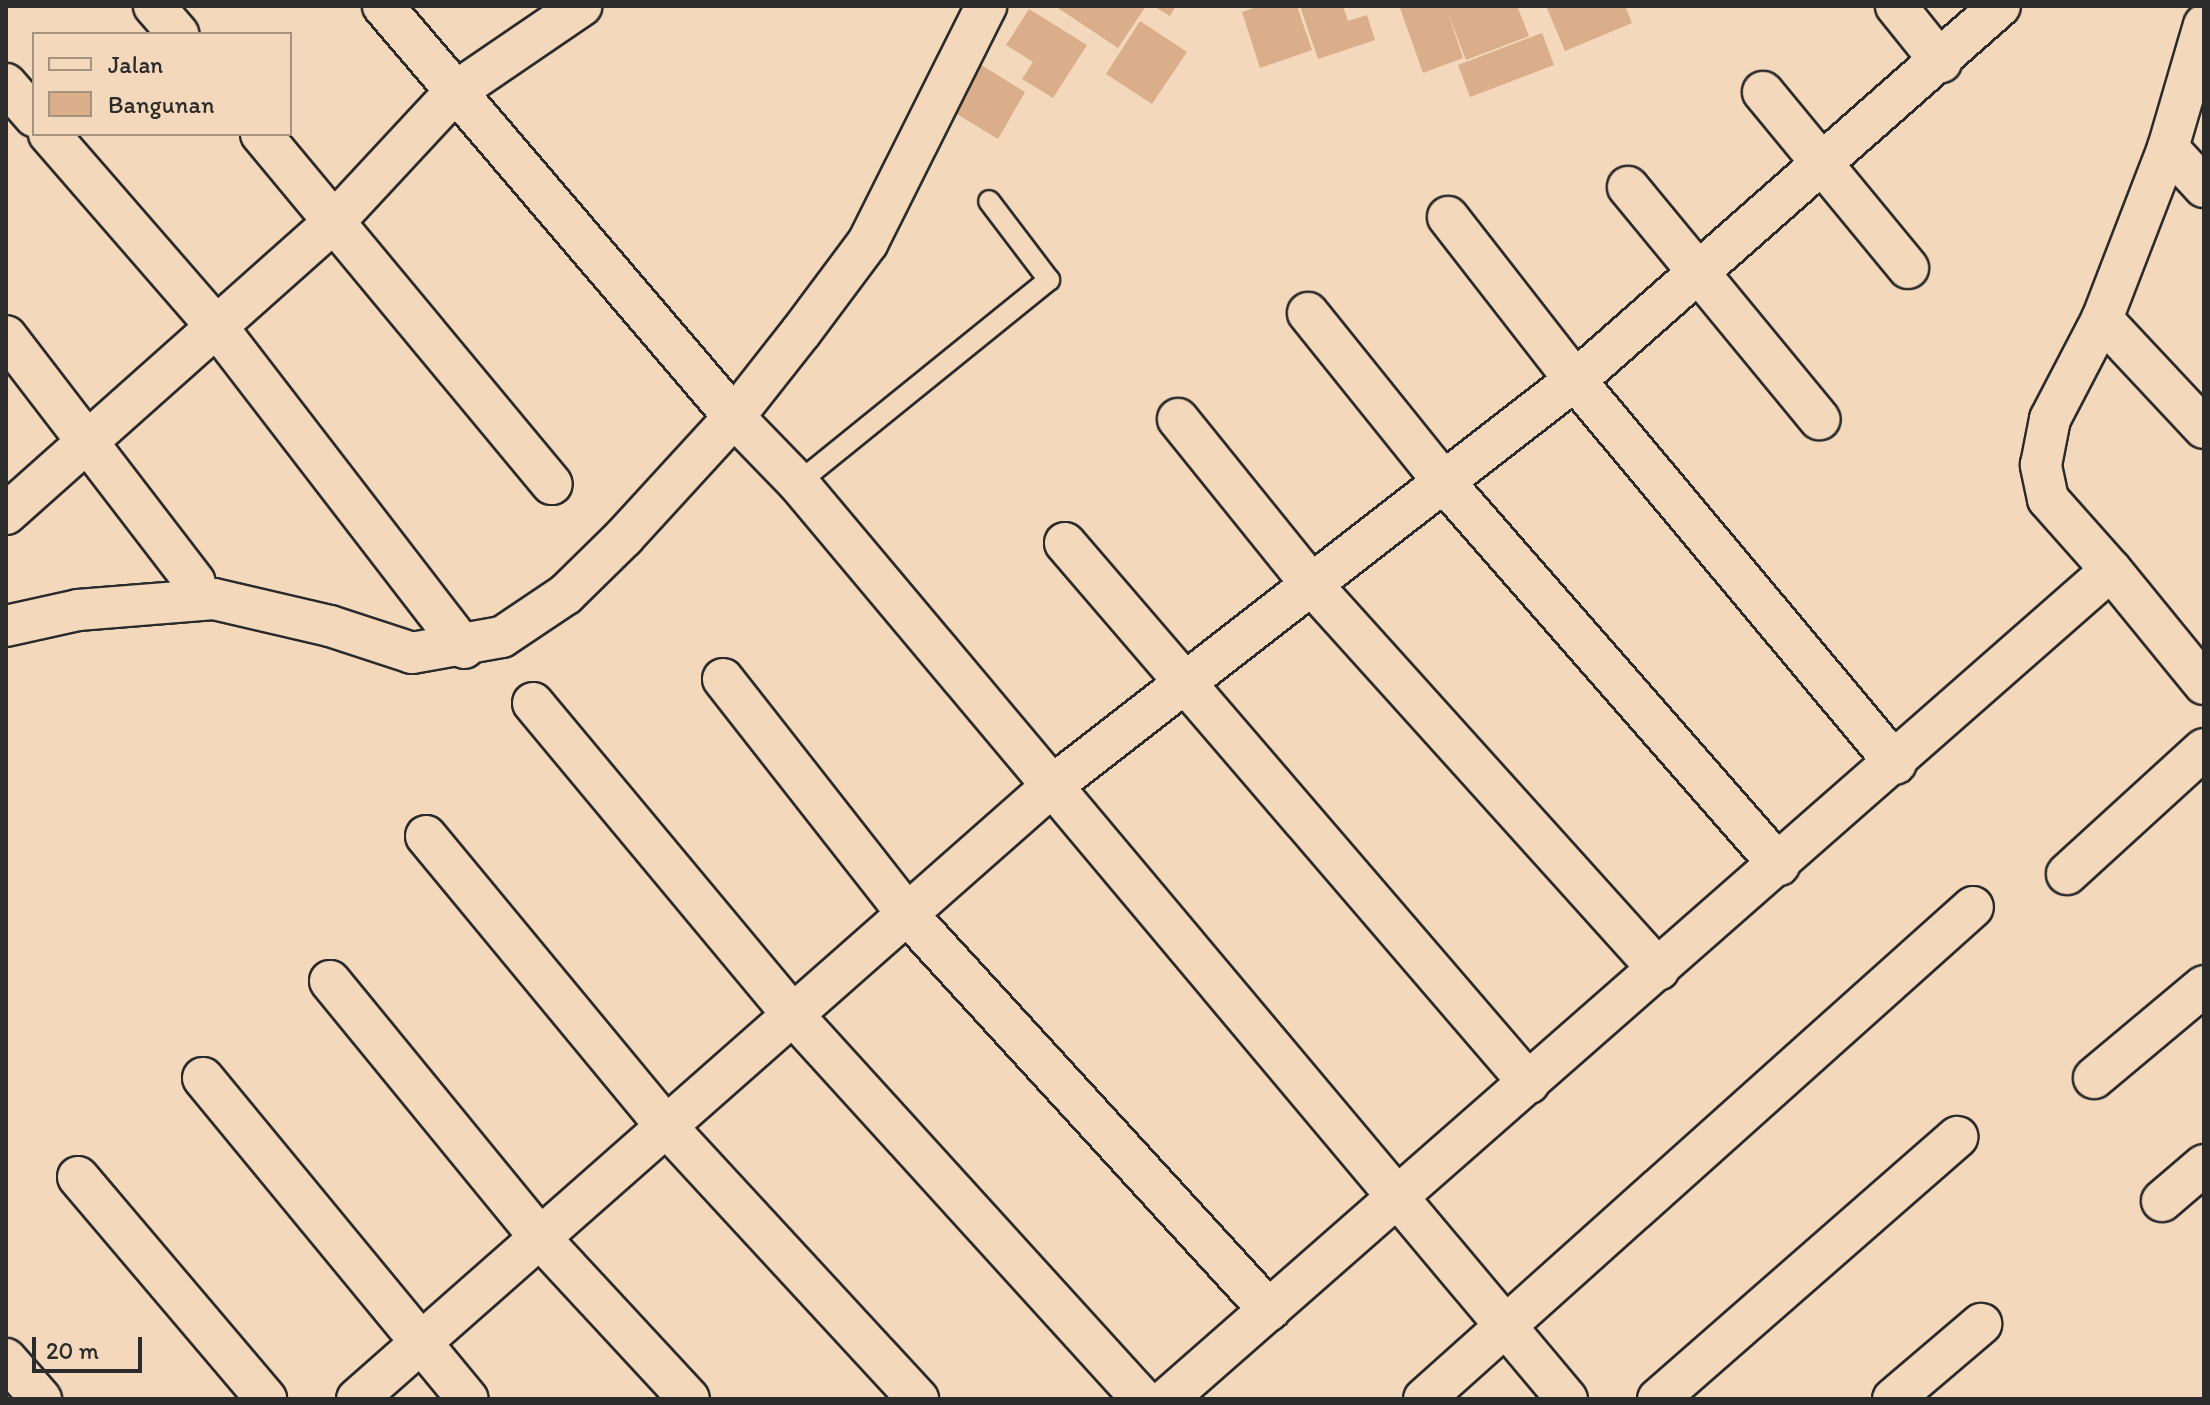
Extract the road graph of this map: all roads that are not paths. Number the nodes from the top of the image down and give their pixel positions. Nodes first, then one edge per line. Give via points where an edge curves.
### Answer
1 (154, 6) edge
2 (383, 6) edge
3 (581, 6) edge
4 (986, 6) edge
5 (1896, 6) edge
6 (2000, 6) edge
7 (2204, 25) edge
8 (176, 32) edge
9 (1941, 62) junction
10 (6, 84) edge
11 (455, 92) junction
12 (1763, 92) dead end
13 (32, 114) edge
14 (51, 136) edge
15 (263, 136) edge
16 (2168, 148) junction
17 (1824, 164) junction
18 (1628, 187) dead end
19 (2204, 187) edge
20 (989, 201) dead end
21 (1448, 217) dead end
22 (334, 222) junction
23 (1908, 268) dead end
24 (1697, 274) junction
25 (1308, 313) dead end
26 (2102, 319) junction
27 (217, 327) junction
28 (6, 336) edge
29 (1575, 380) junction
30 (734, 417) junction
31 (1178, 419) dead end
32 (1819, 419) dead end
33 (2204, 428) edge
34 (89, 440) junction
35 (1444, 482) junction
36 (798, 483) junction
37 (552, 484) dead end
38 (6, 514) edge
39 (1065, 543) dead end
40 (2111, 570) junction
41 (195, 582) dead end
42 (1312, 585) junction
43 (6, 626) edge
44 (464, 648) junction
45 (723, 679) dead end
46 (1187, 681) junction
47 (2204, 684) edge
48 (533, 703) dead end
49 (2204, 749) edge
50 (1896, 764) junction
51 (1052, 786) junction
52 (426, 836) dead end
53 (1779, 865) junction
54 (2067, 874) dead end
55 (1973, 907) dead end
56 (907, 914) junction
57 (1659, 970) junction
58 (330, 981) dead end
59 (2204, 986) edge
60 (793, 1015) junction
61 (203, 1078) dead end
62 (2094, 1078) dead end
63 (1529, 1083) junction
64 (666, 1126) junction
65 (1957, 1137) dead end
66 (2204, 1165) edge
67 (78, 1177) dead end
68 (1398, 1198) junction
69 (2162, 1201) dead end
70 (540, 1238) junction
71 (1269, 1310) junction
72 (1504, 1324) junction
73 (1981, 1324) dead end
74 (419, 1344) junction
75 (6, 1359) edge
76 (41, 1399) edge
77 (266, 1399) edge
78 (357, 1399) edge
79 (468, 1399) edge
80 (689, 1399) edge
81 (918, 1399) edge
82 (1142, 1399) edge
83 (1167, 1399) edge
84 (1424, 1399) edge
85 (1567, 1399) edge
86 (1658, 1399) edge
87 (1893, 1399) edge

1 - 8 street
2 - 11 street
3 - 11 street
4 - 30 street via 868,242
5 - 9 street
6 - 9 street
7 - 16 street
9 - 17 street
10 - 13 street
11 - 22 street
11 - 30 street
12 - 17 street
14 - 27 street
15 - 22 street
16 - 19 street
16 - 26 street
17 - 23 street
17 - 24 street
18 - 24 street
20 - 36 lane via 1049,280
21 - 29 street
22 - 27 street
22 - 37 street
24 - 29 street
24 - 32 street
25 - 35 street
26 - 33 street
26 - 40 street via 2050,419 2041,465 2048,499
27 - 34 street
27 - 44 street
28 - 34 street
29 - 35 street
29 - 50 street
30 - 36 street
30 - 44 street via 566,594 502,637
31 - 42 street
34 - 38 street
34 - 41 street
35 - 42 street
35 - 53 street
36 - 51 street
39 - 46 street
40 - 47 street
40 - 50 street
42 - 46 street
42 - 57 street
43 - 44 street via 78,610 214,599 330,626 412,653
45 - 56 street
46 - 51 street
46 - 63 street
48 - 60 street
49 - 54 street
50 - 53 street
51 - 56 street
51 - 68 street
52 - 64 street
53 - 57 street
55 - 72 street
56 - 60 street
56 - 71 street
57 - 63 street
58 - 70 street
59 - 62 street
60 - 64 street
60 - 82 street
61 - 74 street
63 - 68 street
64 - 70 street
64 - 81 street
65 - 86 street
66 - 69 street
67 - 77 street
68 - 71 street
68 - 72 street
70 - 74 street
70 - 80 street
71 - 83 street
72 - 84 street
72 - 85 street
73 - 87 street
74 - 78 street
74 - 79 street
75 - 76 street

